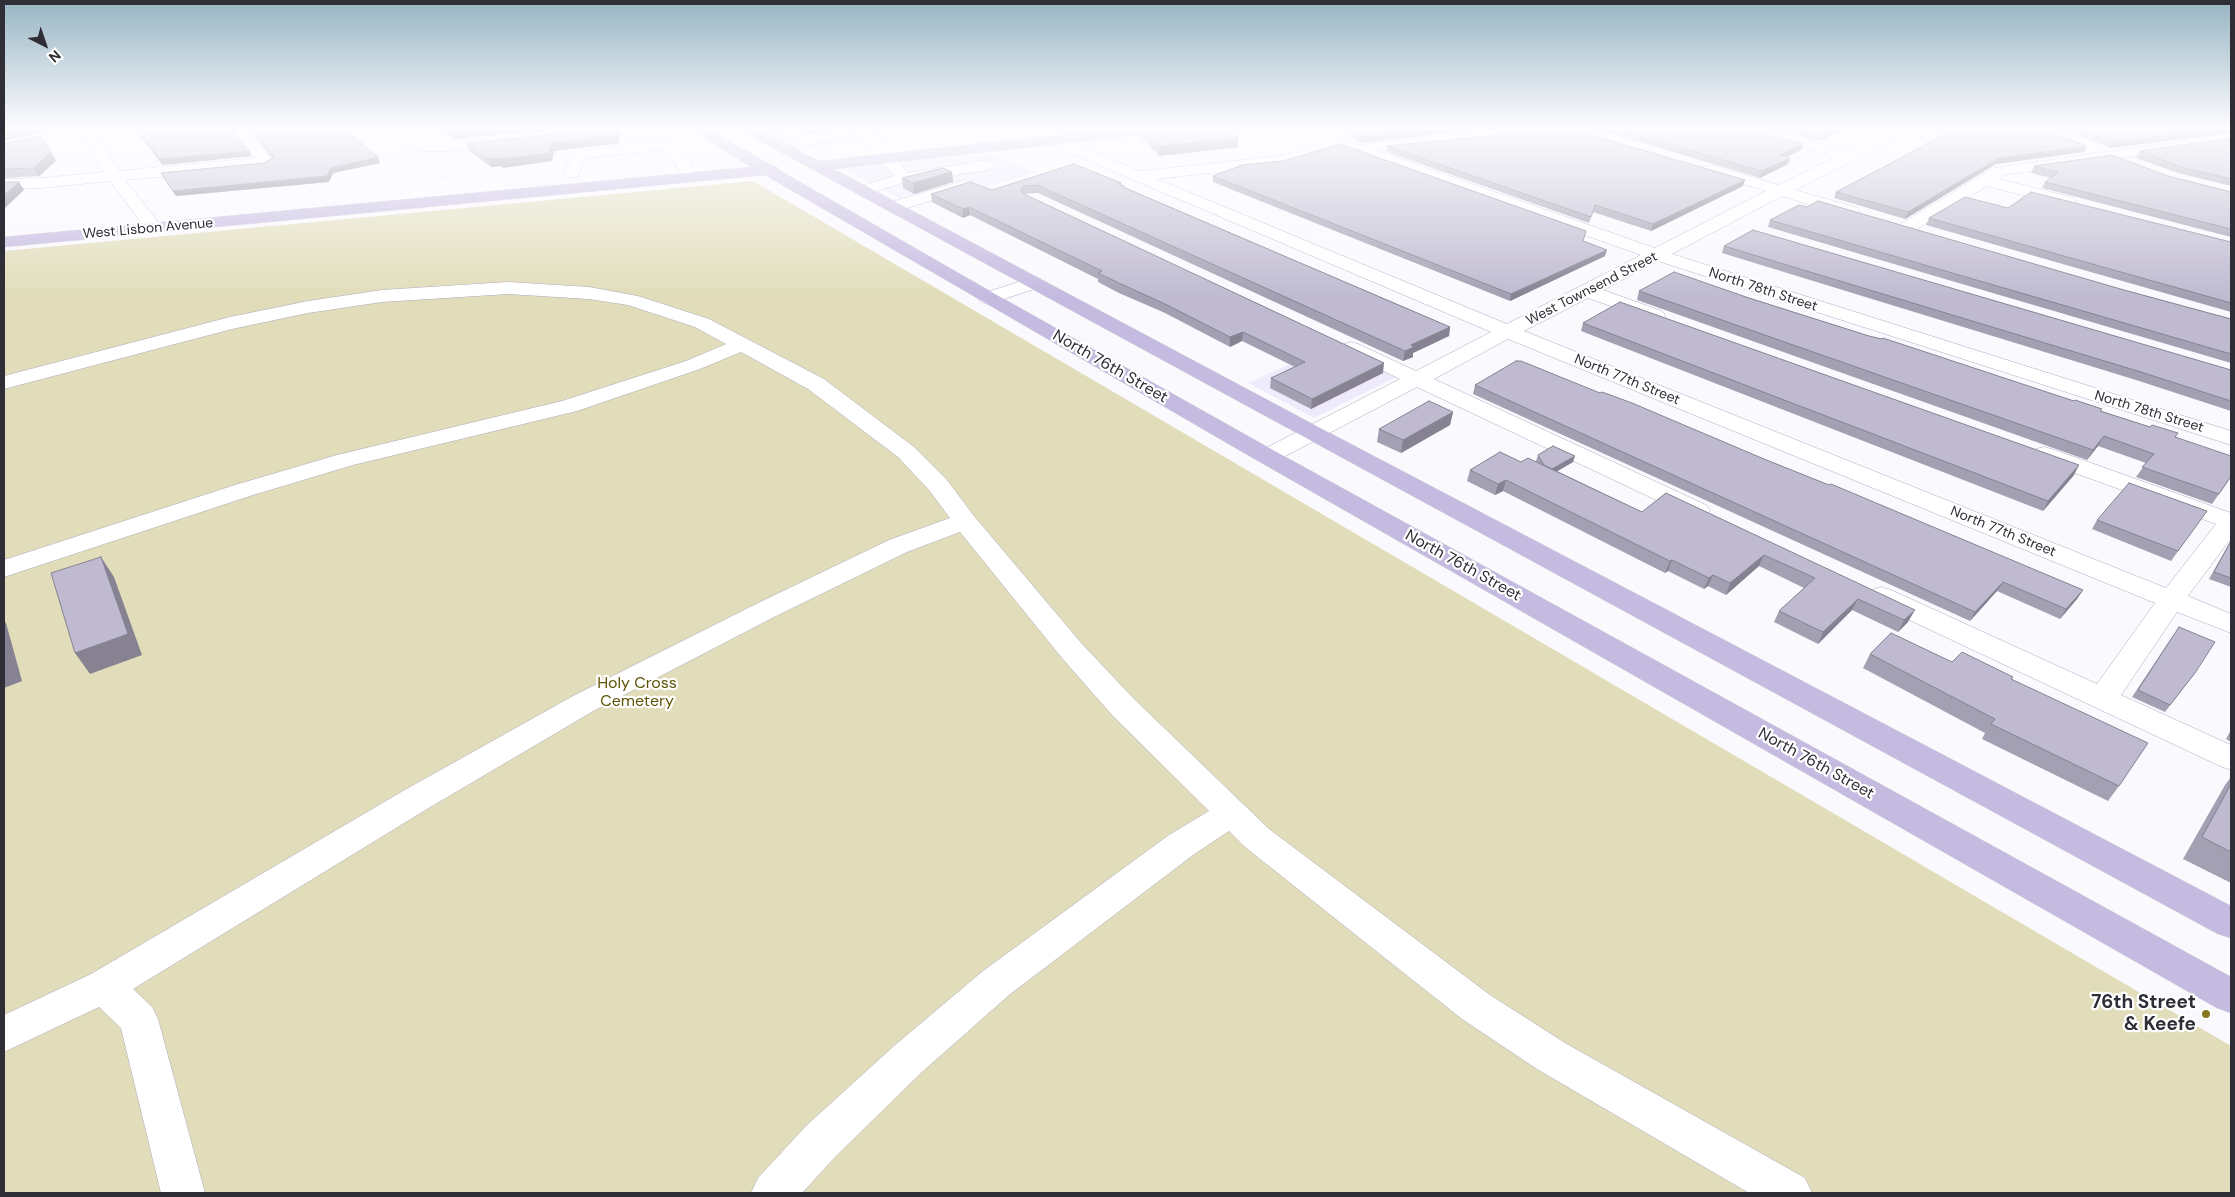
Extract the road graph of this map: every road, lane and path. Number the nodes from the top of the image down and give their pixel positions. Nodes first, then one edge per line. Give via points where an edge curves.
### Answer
1 (121, 185) edge
2 (456, 185) edge
3 (557, 185) edge
4 (794, 185) edge
5 (852, 185) edge
6 (880, 185) edge
7 (974, 185) edge
8 (1157, 185) edge
9 (1458, 185) edge
10 (1763, 185) edge
11 (1791, 185) edge
12 (1977, 185) edge
13 (2003, 185) edge
14 (862, 190) junction
15 (1781, 190) junction
16 (2080, 205) edge
17 (901, 211) junction
18 (143, 214) junction
19 (1870, 217) edge
20 (1723, 221) junction
21 (1888, 223) edge
22 (4, 227) edge
23 (1743, 227) dead end
24 (154, 228) junction
25 (1906, 228) junction
26 (1924, 234) edge
27 (4, 242) edge
28 (1658, 255) junction
29 (1034, 283) junction
30 (1588, 291) junction
31 (988, 298) junction
32 (1675, 322) edge
33 (1508, 332) junction
34 (1328, 338) edge
35 (743, 344) junction
36 (1418, 380) junction
37 (4, 383) edge
38 (1312, 433) junction
39 (2231, 438) edge
40 (2027, 448) edge
41 (1268, 456) junction
42 (1714, 518) edge
43 (964, 521) junction
44 (4, 569) edge
45 (1858, 585) edge
46 (2171, 600) junction
47 (2231, 624) edge
48 (2102, 699) junction
49 (2231, 758) edge
50 (1232, 814) junction
51 (2231, 923) edge
52 (104, 986) junction
53 (2231, 996) edge
54 (4, 1034) edge
55 (183, 1193) edge
56 (773, 1193) edge
57 (1790, 1193) edge

1 - 18 street
2 - 18 main road, West Lisbon Avenue
3 - 24 main road, West Lisbon Avenue
4 - 31 main road, North 76th Street
5 - 14 main road
6 - 14 street
7 - 17 street via 978,187
8 - 33 street, North 77th Street
9 - 28 street, North 78th Street
10 - 15 street
11 - 15 street, West Townsend Street
12 - 25 street
13 - 16 street
14 - 17 main road
15 - 19 street
15 - 20 street, West Townsend Street
17 - 29 main road
18 - 22 main road, West Lisbon Avenue
18 - 24 street
20 - 23 street
20 - 28 street, West Townsend Street
21 - 25 street
24 - 27 main road, West Lisbon Avenue
25 - 26 street
28 - 30 street, West Townsend Street
28 - 39 street, North 78th Street
29 - 31 street
29 - 38 main road
30 - 32 street
30 - 33 street, West Townsend Street
31 - 41 main road, North 76th Street
33 - 36 street, West Townsend Street
33 - 46 street, North 77th Street
34 - 36 street
35 - 37 street via 702,323 631,300 589,293 508,288 448,291 317,305 230,323
35 - 43 street via 816,384 906,452 938,485
35 - 44 street via 684,368 569,406 345,460
36 - 38 street, West Townsend Street
36 - 42 street
38 - 41 street, West Townsend Street
38 - 51 main road
40 - 46 street via 2231,521
41 - 53 main road, North 76th Street
43 - 50 street via 1072,651
43 - 52 street via 898,546 584,703
45 - 48 street
46 - 47 street, North 77th Street
46 - 48 street
48 - 49 street
50 - 56 street via 1181,845 996,983 893,1073
50 - 57 street via 1257,838 1476,1007 1551,1056
52 - 54 street
52 - 55 street via 138,1019

